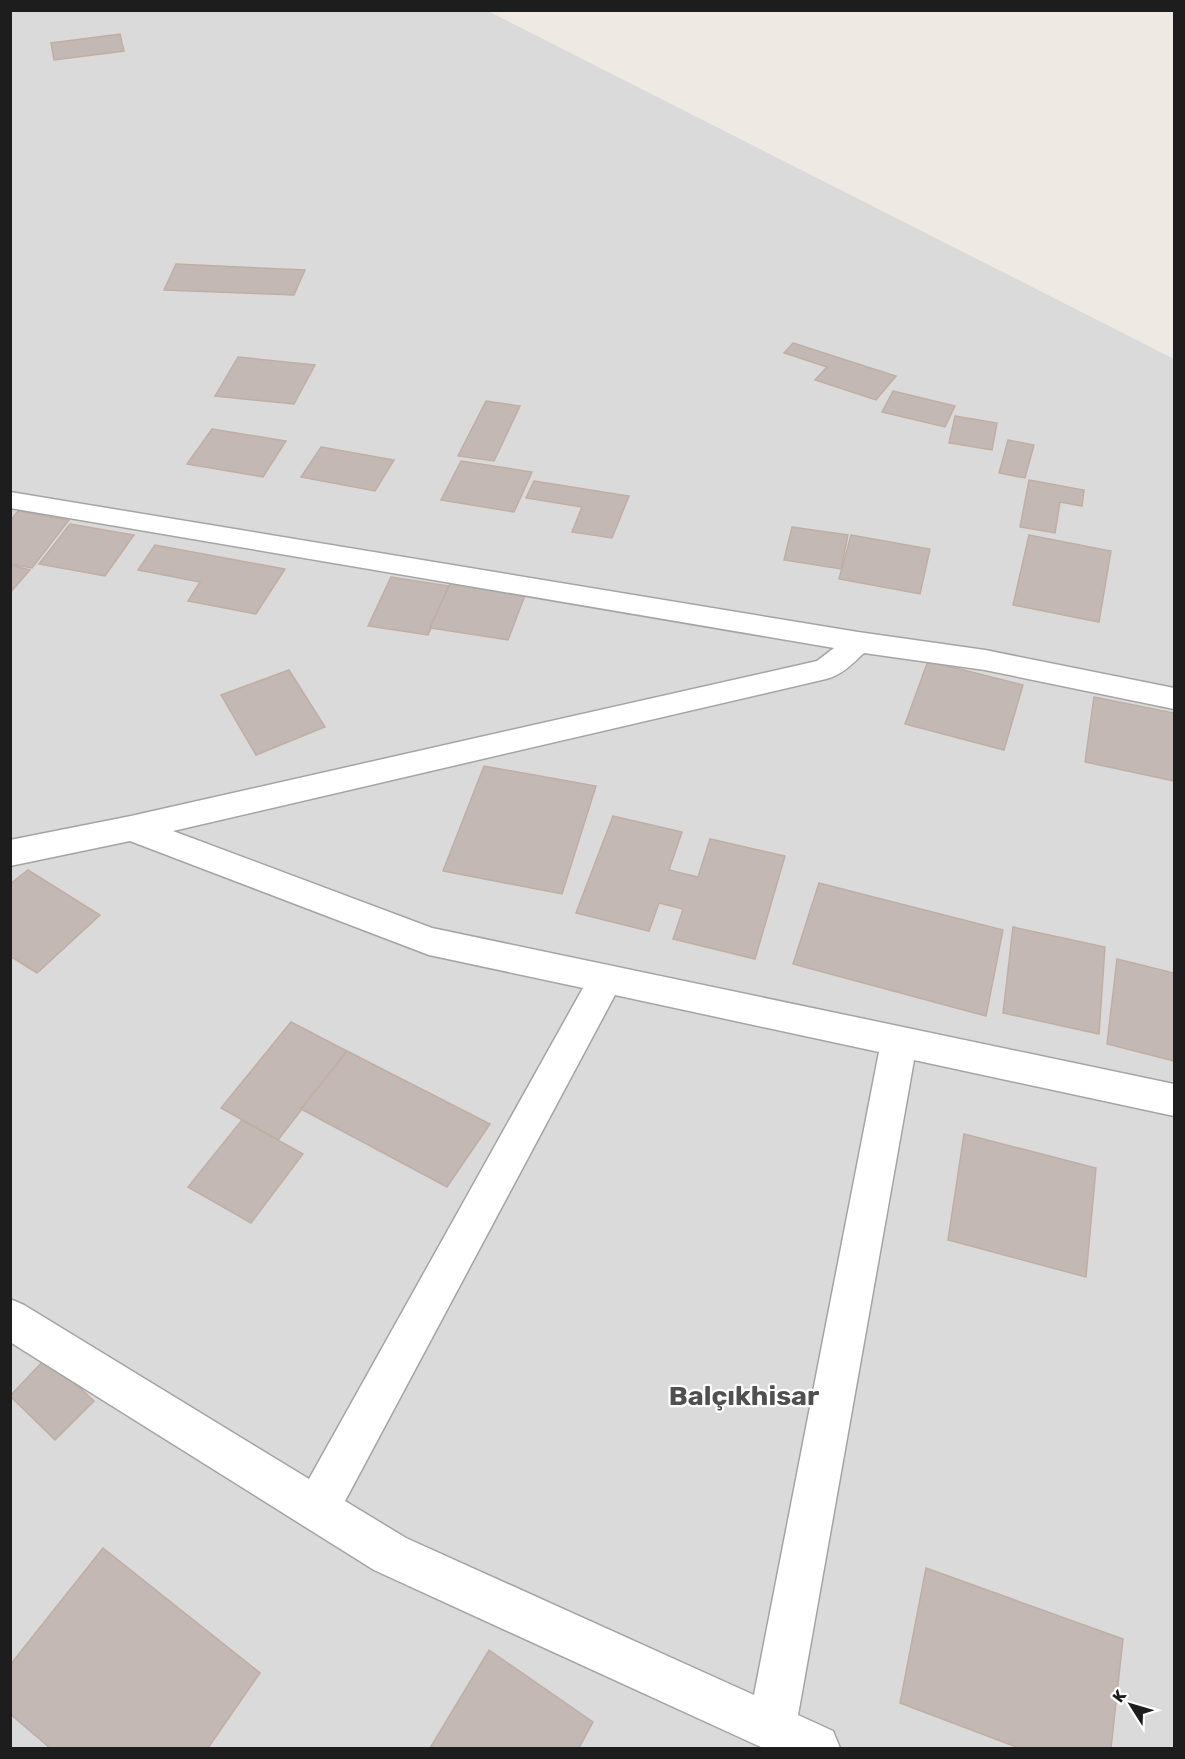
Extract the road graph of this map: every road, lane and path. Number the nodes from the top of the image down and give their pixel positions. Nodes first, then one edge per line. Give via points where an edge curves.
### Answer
1 (10, 500) edge
2 (858, 642) junction
3 (1174, 698) edge
4 (131, 828) junction
5 (10, 853) edge
6 (606, 979) junction
7 (899, 1041) junction
8 (1174, 1100) edge
9 (10, 1319) edge
10 (317, 1508) junction
11 (772, 1728) junction
12 (816, 1749) edge

1 - 2 street
2 - 3 street via 985,660
2 - 4 street via 826,669
4 - 5 street
4 - 6 street via 429,941
6 - 7 street
6 - 10 street
7 - 8 street
7 - 11 street
9 - 10 street
10 - 11 street via 390,1554
11 - 12 street

